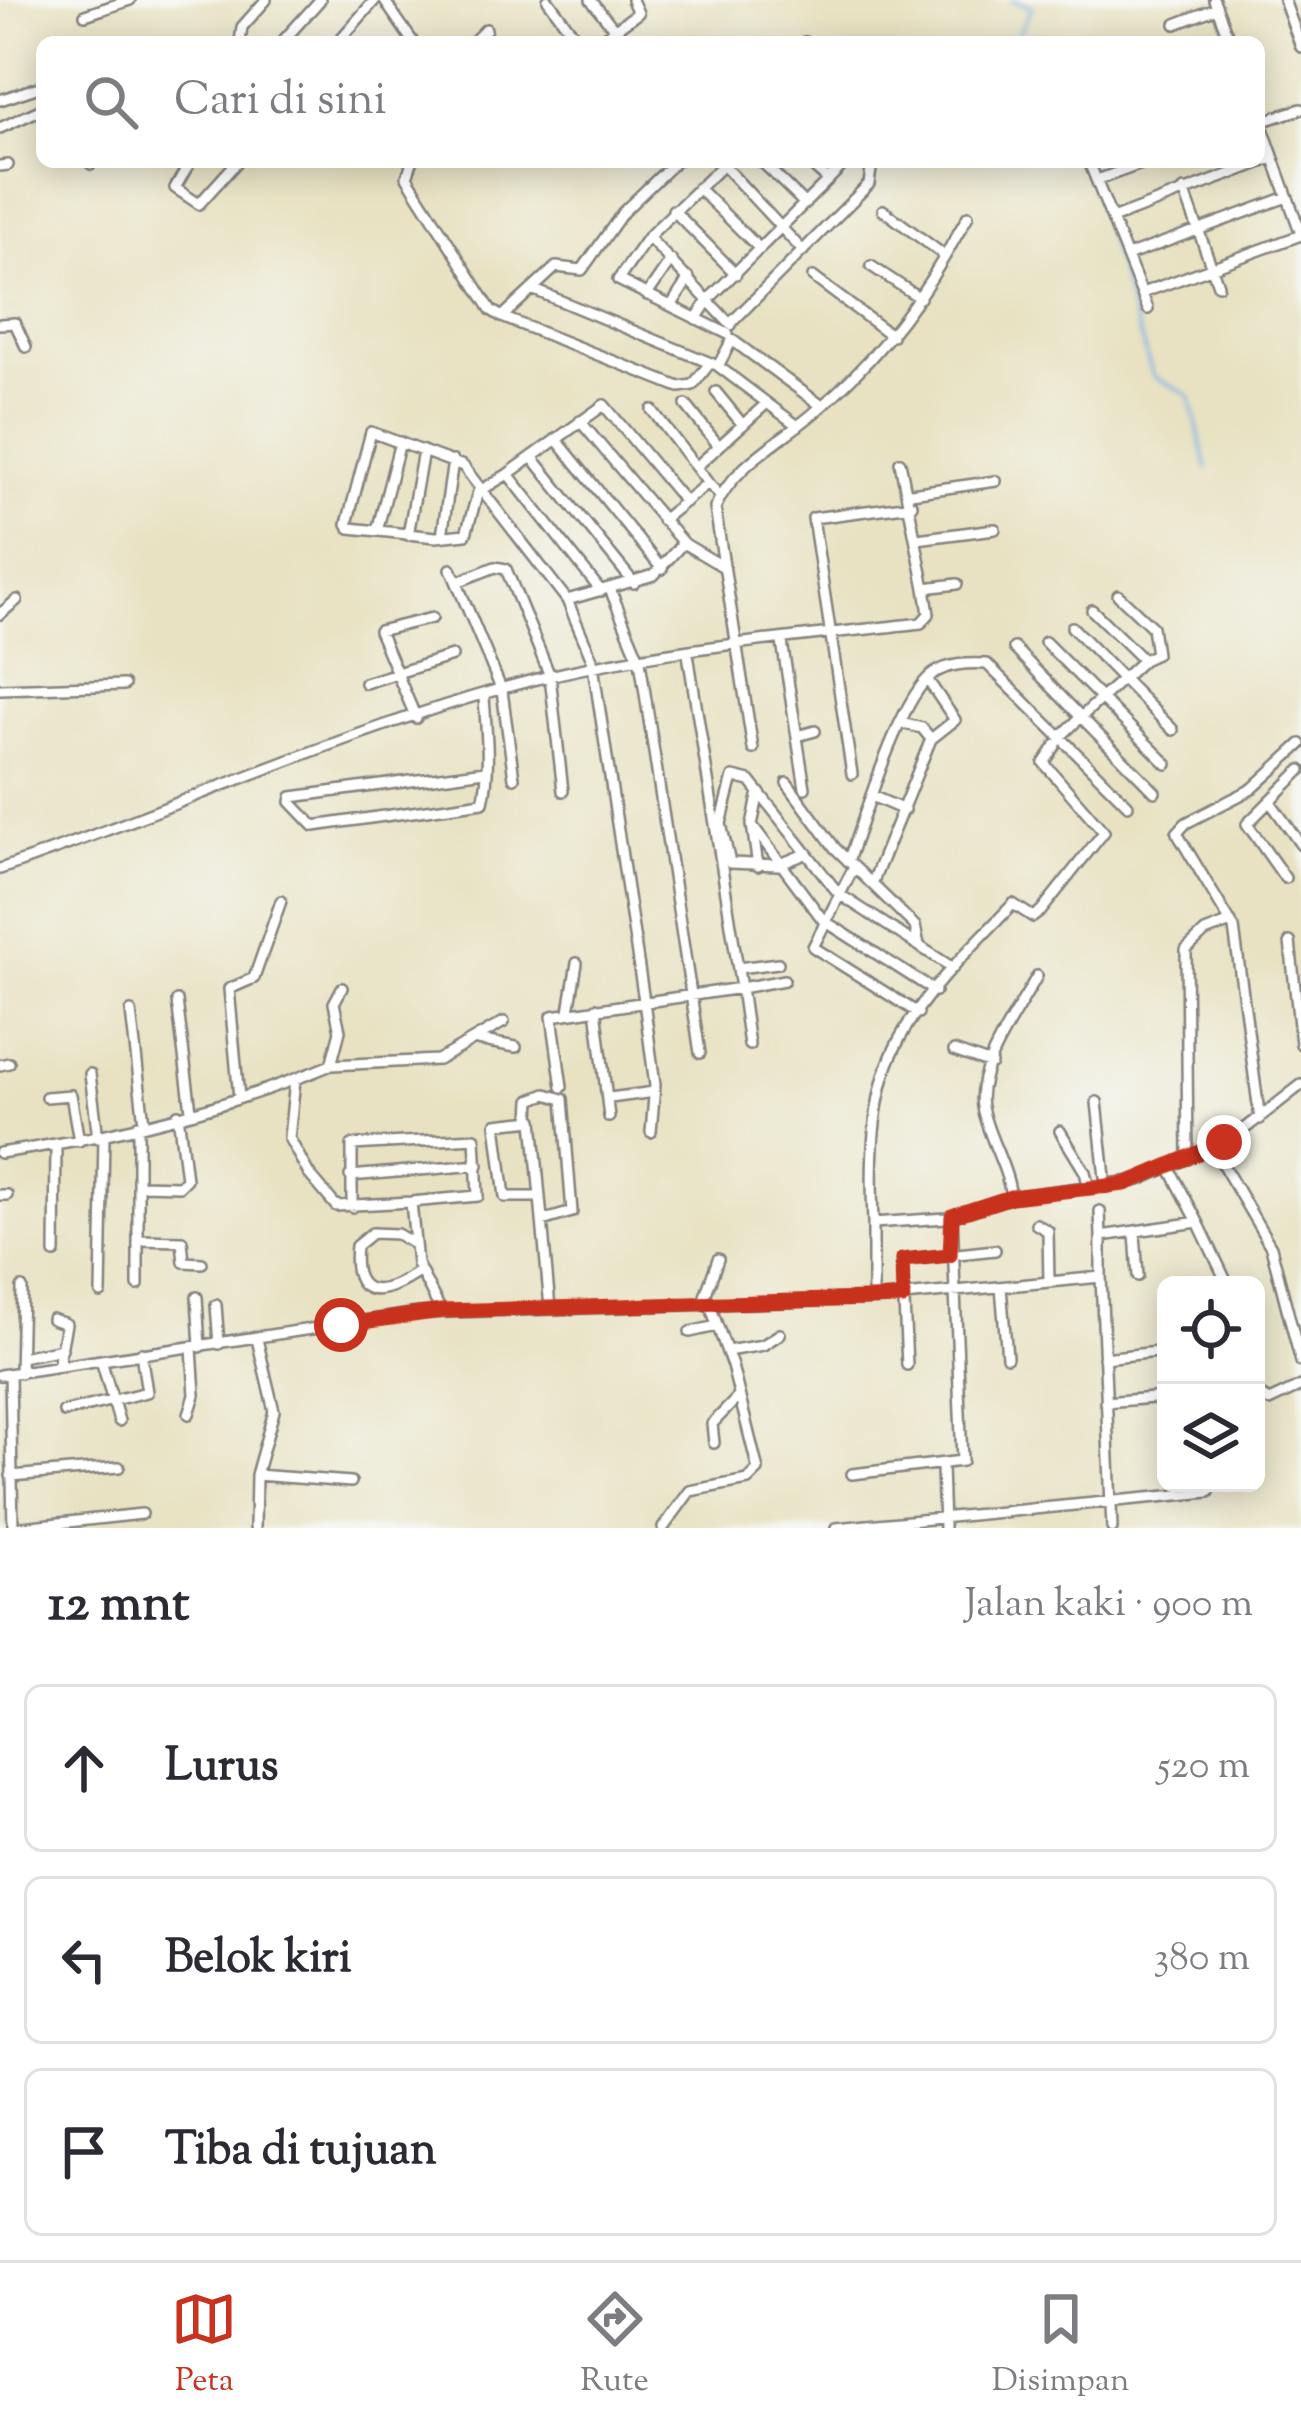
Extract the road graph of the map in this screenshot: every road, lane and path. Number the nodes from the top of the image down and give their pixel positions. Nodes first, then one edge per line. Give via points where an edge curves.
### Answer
1 (130, 0) edge
2 (266, 0) edge
3 (320, 0) edge
4 (377, 0) edge
5 (548, 0) edge
6 (591, 0) edge
7 (632, 0) edge
8 (1284, 0) edge
9 (1215, 4) edge
10 (85, 15) dead end
11 (1176, 24) dead end
12 (486, 29) dead end
13 (615, 30) junction
14 (241, 36) edge
15 (287, 36) edge
16 (344, 36) edge
17 (408, 36) edge
18 (479, 36) edge
19 (575, 36) edge
20 (606, 36) edge
21 (1228, 36) edge
22 (1301, 47) edge
23 (36, 88) edge
24 (0, 100) edge
25 (1301, 110) edge
26 (36, 112) edge
27 (1265, 120) edge
28 (0, 128) edge
29 (1265, 135) edge
30 (1273, 158) junction
31 (1265, 161) edge
32 (187, 168) edge
33 (231, 168) edge
34 (410, 168) edge
35 (669, 168) edge
36 (720, 168) edge
37 (729, 168) edge
38 (768, 168) edge
39 (815, 168) edge
40 (840, 168) edge
41 (871, 168) edge
42 (1091, 168) edge
43 (1130, 168) edge
44 (1245, 168) edge
45 (828, 180) junction
46 (1096, 180) junction
47 (698, 188) junction
48 (1184, 190) junction
49 (1287, 197) junction
50 (805, 204) junction
51 (883, 210) dead end
52 (673, 211) junction
53 (968, 216) dead end
54 (1112, 219) junction
55 (781, 226) junction
56 (1198, 228) junction
57 (1301, 234) edge
58 (649, 237) junction
59 (760, 249) junction
60 (802, 251) junction
61 (945, 256) junction
62 (1127, 256) junction
63 (671, 260) junction
64 (872, 266) dead end
65 (1212, 268) junction
66 (736, 274) junction
67 (813, 277) dead end
68 (689, 278) junction
69 (1218, 285) dead end
70 (532, 289) junction
71 (1142, 292) junction
72 (647, 295) junction
73 (709, 298) junction
74 (920, 298) junction
75 (671, 306) junction
76 (1148, 309) dead end
77 (502, 317) junction
78 (696, 319) junction
79 (0, 324) edge
80 (730, 332) junction
81 (892, 336) junction
82 (26, 347) dead end
83 (714, 364) junction
84 (716, 392) dead end
85 (767, 404) junction
86 (686, 405) dead end
87 (822, 406) junction
88 (652, 410) dead end
89 (580, 421) junction
90 (743, 425) junction
91 (797, 426) junction
92 (556, 440) junction
93 (400, 442) junction
94 (719, 446) junction
95 (423, 451) junction
96 (532, 458) junction
97 (453, 461) junction
98 (900, 462) dead end
99 (696, 467) junction
100 (508, 474) junction
101 (997, 481) dead end
102 (708, 483) junction
103 (478, 493) junction
104 (720, 496) junction
105 (911, 499) junction
106 (685, 502) junction
107 (662, 520) junction
108 (995, 530) dead end
109 (377, 531) junction
110 (408, 535) junction
111 (442, 536) junction
112 (917, 539) junction
113 (683, 543) junction
114 (722, 566) junction
115 (451, 569) dead end
116 (662, 569) junction
117 (457, 582) junction
118 (634, 583) junction
119 (957, 584) dead end
120 (926, 588) junction
121 (606, 590) junction
122 (1118, 595) dead end
123 (17, 600) dead end
124 (567, 601) junction
125 (1092, 610) dead end
126 (0, 614) edge
127 (432, 618) dead end
128 (1072, 627) dead end
129 (830, 636) junction
130 (782, 641) junction
131 (1045, 642) dead end
132 (734, 646) junction
133 (1014, 648) dead end
134 (688, 654) junction
135 (452, 656) dead end
136 (1143, 660) junction
137 (640, 661) junction
138 (593, 668) junction
139 (397, 674) junction
140 (550, 676) junction
141 (927, 679) junction
142 (1123, 679) junction
143 (364, 682) dead end
144 (124, 685) dead end
145 (0, 689) edge
146 (502, 691) junction
147 (484, 697) junction
148 (1103, 698) junction
149 (906, 704) junction
150 (416, 718) junction
151 (1082, 718) junction
152 (900, 723) junction
153 (922, 728) junction
154 (1173, 730) dead end
155 (814, 731) dead end
156 (797, 736) junction
157 (931, 739) junction
158 (1058, 741) junction
159 (1301, 744) edge
160 (754, 749) dead end
161 (1167, 764) dead end
162 (1301, 770) edge
163 (485, 771) junction
164 (852, 774) dead end
165 (514, 778) dead end
166 (787, 783) dead end
167 (805, 788) dead end
168 (563, 791) dead end
169 (759, 792) junction
170 (1155, 792) dead end
171 (874, 797) junction
172 (1270, 803) junction
173 (1128, 805) dead end
174 (904, 810) junction
175 (1301, 817) edge
176 (752, 825) junction
177 (1290, 830) junction
178 (854, 845) junction
179 (1301, 845) edge
180 (835, 848) junction
181 (805, 854) junction
182 (851, 864) junction
183 (778, 865) junction
184 (758, 866) junction
185 (0, 869) edge
186 (1285, 878) dead end
187 (872, 884) junction
188 (839, 894) junction
189 (281, 901) dead end
190 (823, 920) junction
191 (1232, 922) junction
192 (1290, 942) dead end
193 (919, 945) junction
194 (577, 963) dead end
195 (778, 963) dead end
196 (738, 968) junction
197 (953, 968) junction
198 (1037, 976) dead end
199 (784, 980) dead end
200 (342, 988) dead end
201 (741, 988) junction
202 (934, 991) junction
203 (690, 994) junction
204 (177, 1001) dead end
205 (644, 1001) junction
206 (596, 1008) junction
207 (569, 1011) junction
208 (130, 1012) dead end
209 (918, 1013) junction
210 (504, 1022) dead end
211 (477, 1040) junction
212 (1301, 1044) edge
213 (749, 1045) dead end
214 (515, 1047) dead end
215 (954, 1051) dead end
216 (700, 1053) dead end
217 (991, 1064) junction
218 (331, 1065) junction
219 (90, 1074) dead end
220 (295, 1080) junction
221 (1301, 1085) edge
222 (562, 1087) dead end
223 (654, 1092) junction
224 (246, 1096) junction
225 (46, 1097) dead end
226 (610, 1098) junction
227 (94, 1101) junction
228 (1096, 1102) dead end
229 (74, 1103) junction
230 (191, 1110) junction
231 (178, 1114) junction
232 (609, 1117) dead end
233 (530, 1118) junction
234 (1260, 1119) junction
235 (141, 1124) junction
236 (1060, 1131) dead end
237 (651, 1132) dead end
238 (101, 1137) junction
239 (79, 1141) junction
240 (56, 1144) junction
241 (1213, 1148) junction
242 (0, 1154) edge
243 (1188, 1159) junction
244 (478, 1165) junction
245 (1169, 1167) junction
246 (350, 1176) junction
247 (141, 1185) junction
248 (1106, 1187) junction
249 (1089, 1188) junction
250 (540, 1197) junction
251 (1011, 1197) junction
252 (412, 1202) junction
253 (352, 1207) junction
254 (1100, 1211) dead end
255 (952, 1216) junction
256 (542, 1221) junction
257 (1198, 1222) junction
258 (873, 1223) junction
259 (1036, 1224) dead end
260 (1135, 1233) junction
261 (1101, 1236) junction
262 (139, 1240) junction
263 (414, 1244) junction
264 (995, 1250) dead end
265 (55, 1253) dead end
266 (950, 1255) junction
267 (718, 1259) dead end
268 (202, 1263) dead end
269 (420, 1271) junction
270 (1138, 1276) dead end
271 (1224, 1276) edge
272 (1101, 1277) junction
273 (1048, 1282) junction
274 (138, 1285) dead end
275 (1001, 1287) junction
276 (22, 1288) dead end
277 (101, 1293) dead end
278 (953, 1294) junction
279 (197, 1297) dead end
280 (903, 1298) junction
281 (873, 1299) junction
282 (216, 1305) dead end
283 (706, 1305) junction
284 (550, 1308) junction
285 (441, 1311) junction
286 (52, 1318) dead end
287 (717, 1326) junction
288 (690, 1332) dead end
289 (780, 1334) dead end
290 (256, 1339) junction
291 (219, 1344) junction
292 (196, 1347) junction
293 (62, 1348) junction
294 (728, 1351) junction
295 (141, 1353) junction
296 (1157, 1353) edge
297 (21, 1357) junction
298 (1007, 1357) dead end
299 (1104, 1358) junction
300 (101, 1360) junction
301 (1301, 1362) edge
302 (907, 1365) dead end
303 (58, 1366) junction
304 (10, 1374) edge
305 (1301, 1386) edge
306 (739, 1396) junction
307 (1157, 1398) edge
308 (1265, 1399) edge
309 (1105, 1402) junction
310 (113, 1403) junction
311 (64, 1412) dead end
312 (189, 1414) dead end
313 (119, 1421) dead end
314 (714, 1443) dead end
315 (119, 1466) dead end
316 (942, 1467) junction
317 (852, 1474) dead end
318 (256, 1475) junction
319 (11, 1476) junction
320 (351, 1482) dead end
321 (1209, 1492) dead end
322 (1111, 1500) junction
323 (142, 1514) dead end
324 (944, 1515) junction
325 (13, 1528) edge
326 (255, 1528) edge
327 (663, 1528) edge
328 (836, 1528) edge
329 (944, 1528) edge
330 (1112, 1528) edge

1 - 10 street
2 - 14 street
3 - 15 street
4 - 16 street
4 - 17 street
5 - 19 street
6 - 13 street
7 - 13 street via 638,13
8 - 22 street
9 - 11 street
9 - 21 street
12 - 18 street
13 - 20 street
23 - 24 street
25 - 27 street
26 - 28 street
29 - 30 street
30 - 31 street
30 - 49 street
32 - 33 street via 175,188 199,203
34 - 77 street via 407,177
35 - 70 street via 623,212 582,270 556,267
36 - 47 street
37 - 55 street
38 - 50 street
39 - 45 street
40 - 45 street
41 - 60 street via 869,184
42 - 46 street
43 - 46 street
44 - 48 street
45 - 50 street
46 - 54 street
47 - 52 street
47 - 59 street
48 - 54 street
48 - 56 street
49 - 56 street
49 - 57 street
50 - 55 street
51 - 61 street
52 - 58 street
52 - 66 street
53 - 61 street
54 - 62 street
55 - 59 street
55 - 60 street
56 - 62 street
56 - 65 street
57 - 65 street
58 - 63 street
58 - 72 street via 618,280
59 - 66 street
60 - 80 street
61 - 74 street
62 - 71 street
63 - 68 street
63 - 72 street
64 - 74 street
65 - 69 street
65 - 71 street
66 - 73 street
67 - 81 street
68 - 73 street
68 - 75 street
70 - 77 street
70 - 83 street
71 - 76 street
72 - 75 street
73 - 78 street
73 - 80 street
74 - 81 street
75 - 78 street
77 - 83 street via 679,387 693,385
78 - 80 street
79 - 82 street via 15,323
80 - 83 street
80 - 87 street
81 - 87 street
83 - 85 street
84 - 90 street
85 - 90 street
85 - 91 street
86 - 94 street
87 - 91 street
88 - 99 street
89 - 92 street
89 - 106 street via 605,405
89 - 107 street
90 - 94 street
91 - 104 street
92 - 96 street
92 - 116 street
93 - 95 street
93 - 109 street
93 - 109 street via 373,430 358,477 347,524
94 - 99 street
95 - 97 street
95 - 110 street
96 - 100 street
96 - 118 street
97 - 103 street
97 - 111 street
98 - 105 street
99 - 102 street
100 - 103 street
100 - 121 street
101 - 105 street
102 - 104 street
102 - 106 street
103 - 111 street via 468,532
103 - 124 street
104 - 114 street via 714,522
105 - 112 street
105 - 129 street via 813,518
106 - 107 street
107 - 113 street
108 - 112 street
109 - 110 street
110 - 111 street
112 - 120 street
113 - 114 street
113 - 116 street
114 - 132 street
115 - 117 street
116 - 118 street
117 - 140 street via 506,569
117 - 146 street
118 - 121 street
119 - 120 street
120 - 129 street via 924,622
121 - 124 street
121 - 137 street
122 - 136 street via 1154,631 1156,654
123 - 126 street
124 - 138 street
125 - 136 street
127 - 139 street via 380,628
128 - 142 street
129 - 130 street
129 - 164 street
130 - 132 street
130 - 156 street
131 - 148 street
132 - 134 street
132 - 160 street
133 - 151 street
134 - 137 street
134 - 196 street
135 - 139 street
136 - 142 street
137 - 138 street
137 - 203 street
138 - 140 street
138 - 205 street
139 - 143 street
139 - 150 street
140 - 146 street
140 - 168 street
141 - 149 street
141 - 157 street via 955,720
141 - 158 street via 954,665 987,664
142 - 148 street
142 - 154 street
144 - 145 street
146 - 147 street
146 - 165 street
147 - 150 street
147 - 163 street
148 - 151 street
148 - 161 street
149 - 152 street
149 - 153 street
150 - 185 street
151 - 158 street
151 - 170 street
152 - 153 street
152 - 171 street
153 - 157 street
155 - 156 street
156 - 167 street
157 - 174 street
158 - 173 street
158 - 197 street via 1044,764 1104,832 1048,905 1034,916 1013,904
159 - 191 street via 1252,789 1177,833
162 - 172 street
163 - 163 street via 292,797 291,802 314,826 481,802
166 - 180 street
169 - 176 street
169 - 181 street
169 - 184 street via 733,777 721,824 730,863
171 - 174 street
171 - 178 street
172 - 177 street
172 - 186 street via 1246,824
174 - 187 street
175 - 177 street
176 - 183 street
176 - 184 street
177 - 179 street
178 - 180 street
178 - 182 street
180 - 182 street
181 - 183 street
181 - 188 street
182 - 187 street
182 - 188 street
183 - 184 street
183 - 190 street
187 - 193 street via 915,926
188 - 190 street
188 - 193 street
189 - 224 street via 254,978 229,991
190 - 202 street
190 - 209 street via 816,952
191 - 234 street
191 - 243 street via 1186,950
192 - 212 street
193 - 197 street
194 - 207 street
195 - 196 street
196 - 201 street
197 - 202 street
198 - 217 street
199 - 201 street
200 - 218 street
201 - 203 street
201 - 213 street
202 - 209 street
203 - 205 street
203 - 216 street
204 - 230 street
205 - 206 street
205 - 223 street
206 - 207 street
206 - 226 street
207 - 222 street via 550,1020
208 - 235 street
209 - 258 street via 887,1071 872,1165
210 - 211 street
211 - 214 street
211 - 218 street via 438,1060
215 - 217 street
217 - 251 street via 982,1104
218 - 220 street
219 - 227 street
220 - 224 street
220 - 253 street via 287,1130 294,1149 332,1203
221 - 234 street
223 - 226 street
223 - 237 street
224 - 230 street
225 - 229 street via 68,1094
226 - 232 street
227 - 229 street
227 - 238 street
228 - 248 street
229 - 239 street
230 - 231 street
231 - 235 street
231 - 247 street via 186,1179 179,1186
233 - 250 street
233 - 250 street via 496,1124 504,1195
233 - 256 street via 538,1095 563,1099 572,1212
234 - 241 street
235 - 238 street
235 - 247 street
236 - 249 street
238 - 239 street
238 - 277 street
239 - 240 street
240 - 242 street
240 - 265 street
241 - 243 street
241 - 301 street via 1270,1247
243 - 245 street
244 - 246 street
244 - 246 street via 469,1136 356,1145
244 - 252 street via 478,1196
245 - 248 street
245 - 257 street
246 - 253 street
247 - 262 street
248 - 249 street
249 - 251 street
250 - 256 street
251 - 255 street
252 - 253 street
252 - 263 street
254 - 261 street
255 - 258 street
255 - 266 street
256 - 284 street
257 - 260 street
257 - 271 street
258 - 281 street
259 - 273 street via 1048,1232
260 - 261 street
260 - 270 street
261 - 272 street
262 - 268 street via 182,1241 184,1262
262 - 274 street
263 - 269 street
263 - 269 street via 384,1231 362,1238 358,1275 382,1291
264 - 266 street
266 - 278 street
266 - 280 street via 903,1259
267 - 283 street
269 - 285 street
272 - 273 street
272 - 299 street
273 - 275 street
275 - 278 street
275 - 298 street
276 - 297 street
278 - 280 street
278 - 316 street via 962,1460
279 - 292 street
280 - 281 street
280 - 302 street
281 - 283 street
282 - 291 street
283 - 284 street
283 - 287 street
284 - 285 street
285 - 290 street
286 - 293 street via 65,1324
287 - 288 street
287 - 294 street
289 - 294 street
290 - 291 street
290 - 318 street via 274,1411
291 - 292 street
292 - 295 street
292 - 312 street
293 - 297 street
293 - 303 street
294 - 306 street
295 - 300 street
295 - 310 street via 148,1390
296 - 299 street
297 - 304 street
299 - 309 street
300 - 303 street
300 - 310 street
303 - 304 street
304 - 319 street
305 - 308 street
306 - 314 street via 712,1424
306 - 327 street via 757,1474 690,1491
307 - 309 street
309 - 322 street
310 - 311 street
310 - 313 street
315 - 319 street
316 - 317 street
316 - 324 street
318 - 320 street
318 - 326 street
319 - 325 street
321 - 322 street
322 - 324 street
322 - 330 street
323 - 325 street
324 - 328 street
324 - 329 street

